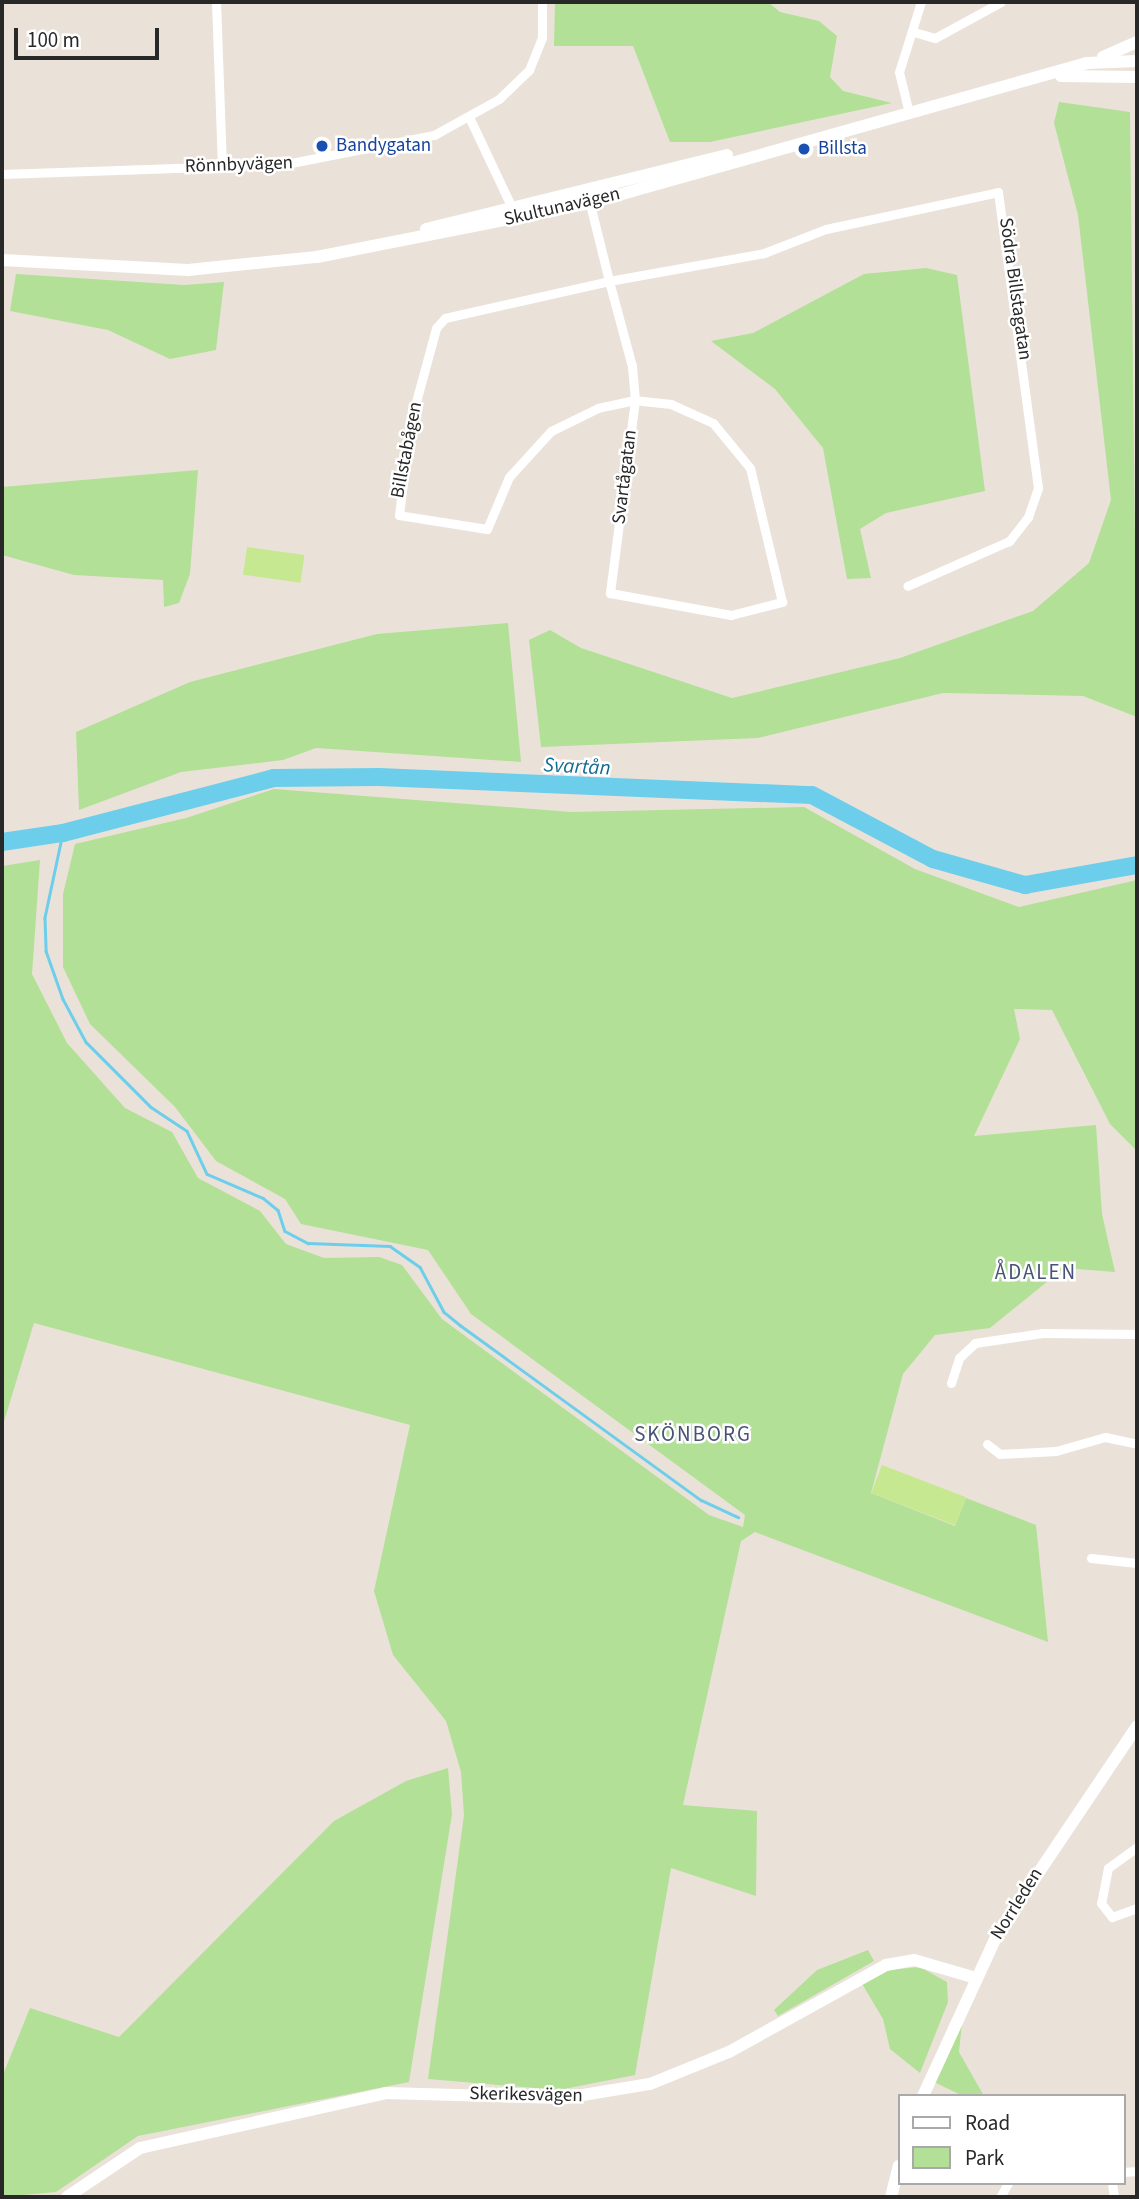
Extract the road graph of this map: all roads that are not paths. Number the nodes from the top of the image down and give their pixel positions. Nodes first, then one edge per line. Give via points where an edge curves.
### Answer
1 (216, 2) edge
2 (542, 2) edge
3 (921, 2) edge
4 (1001, 2) edge
5 (914, 32) junction
6 (1137, 42) edge
7 (1137, 61) edge
8 (1087, 63) junction
9 (1045, 77) junction
10 (1134, 79) edge
11 (909, 113) junction
12 (470, 119) junction
13 (222, 166) junction
14 (2, 174) edge
15 (588, 196) junction
16 (515, 213) junction
17 (2, 260) edge
18 (609, 281) junction
19 (635, 400) junction
20 (907, 586) dead end
21 (782, 602) joint
22 (1137, 1334) edge
23 (951, 1383) dead end
24 (987, 1444) dead end
25 (1137, 1444) edge
26 (1091, 1558) dead end
27 (1137, 1563) edge
28 (1137, 1726) edge
29 (1137, 1847) edge
30 (1137, 1908) edge
31 (973, 1978) junction
32 (924, 2094) edge
33 (898, 2170) edge
34 (67, 2197) edge
35 (891, 2197) edge

1 - 13 street
2 - 12 street, Rönnbyvägen via 535,60 499,99
3 - 5 street
4 - 5 street via 935,38
5 - 11 street via 899,72
6 - 8 main road
7 - 8 main road, Skultunavägen
8 - 9 main road, Skultunavägen
9 - 10 main road, Skultunavägen
9 - 11 main road, Skultunavägen
11 - 15 main road, Skultunavägen
12 - 13 street, Rönnbyvägen via 434,135 347,154
12 - 16 street
13 - 14 street, Rönnbyvägen
15 - 16 main road, Skultunavägen
15 - 18 street, Svartågatan
16 - 17 main road, Skultunavägen via 351,251 188,270
18 - 19 street, Svartågatan
18 - 19 street, Billstabågen via 439,322 410,424 396,509 405,516 487,529 509,477 534,445 588,411
18 - 20 street, Södra Billstagatan via 764,253 826,229 990,191 1003,197 1038,488 1028,517 1009,541
19 - 21 street, Billstabågen via 692,411 741,452
19 - 21 street, Svartågatan via 610,593 732,615
22 - 23 street via 1042,1333 975,1343 959,1358
24 - 25 street via 1000,1454 1041,1453 1105,1437
26 - 27 street
28 - 31 main road, Norrleden
29 - 30 street via 1108,1868 1101,1903 1112,1917
31 - 32 main road, Norrleden
31 - 34 main road, Skerikesvägen via 914,1960 886,1965 729,2052 650,2084 565,2098 386,2093 140,2148
33 - 35 main road

